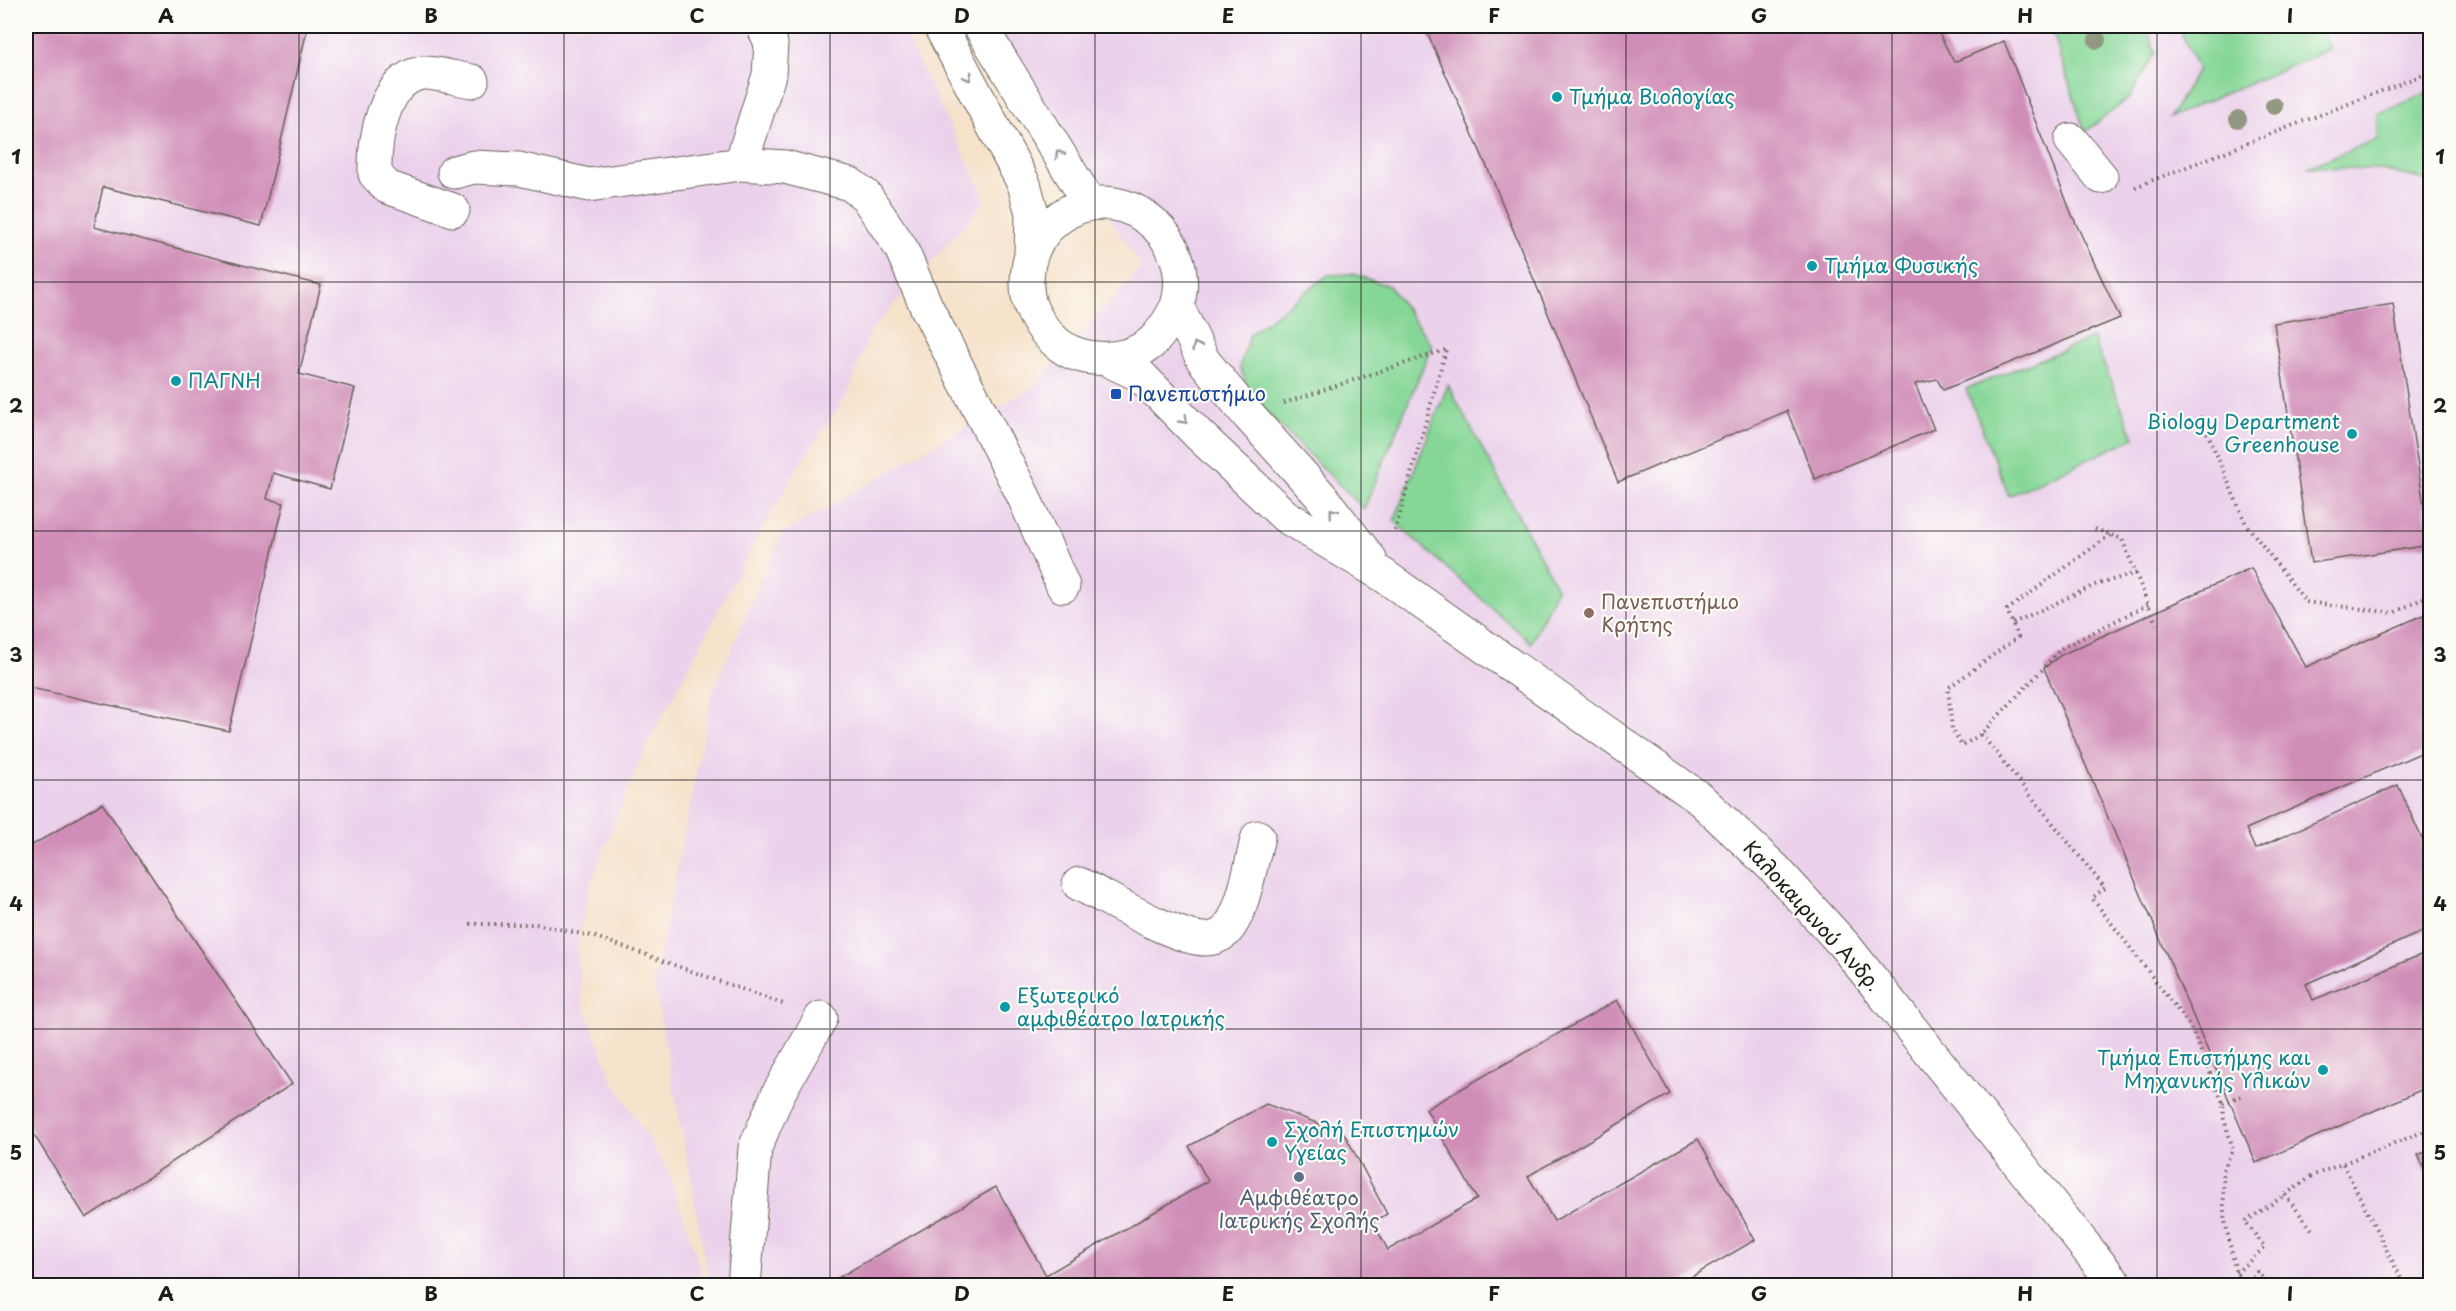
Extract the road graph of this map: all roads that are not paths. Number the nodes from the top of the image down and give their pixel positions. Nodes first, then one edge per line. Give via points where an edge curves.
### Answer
1 (763, 26) edge
2 (940, 26) edge
3 (980, 26) edge
4 (472, 81) dead end
5 (2071, 140) dead end
6 (741, 164) junction
7 (454, 172) dead end
8 (2115, 183) road end
9 (1090, 204) junction
10 (453, 210) dead end
11 (1031, 254) junction
12 (1177, 306) junction
13 (1106, 359) junction
14 (1383, 575) junction
15 (1063, 586) dead end
16 (1258, 837) dead end
17 (1078, 884) dead end
18 (821, 1018) road end
19 (744, 1286) edge
20 (2117, 1286) edge

1 - 6 street via 771,43 769,75
2 -> 11 street via 1024,184 1032,213
9 -> 3 street
4 - 10 street via 423,73 402,81 386,103 374,152 375,174 387,187
5 - 8 street
6 - 7 street via 589,185 519,169 474,167
6 - 15 street via 785,167 850,184 866,196 901,248 927,308 1023,495
9 - 11 street via 1065,213 1044,231
9 - 12 street via 1135,209 1165,232 1180,264
11 - 13 street via 1026,279 1029,304 1041,326 1058,345 1080,356
12 - 13 street via 1166,327 1150,344 1129,355
14 -> 12 street via 1320,495 1203,360
13 -> 14 street via 1140,375 1285,516
14 - 20 street, Καλοκαιρινού Ανδρ. via 1699,798 1775,869 1845,946
16 - 17 street via 1234,919 1214,939 1202,939 1164,926
18 - 19 street via 778,1094 755,1148

